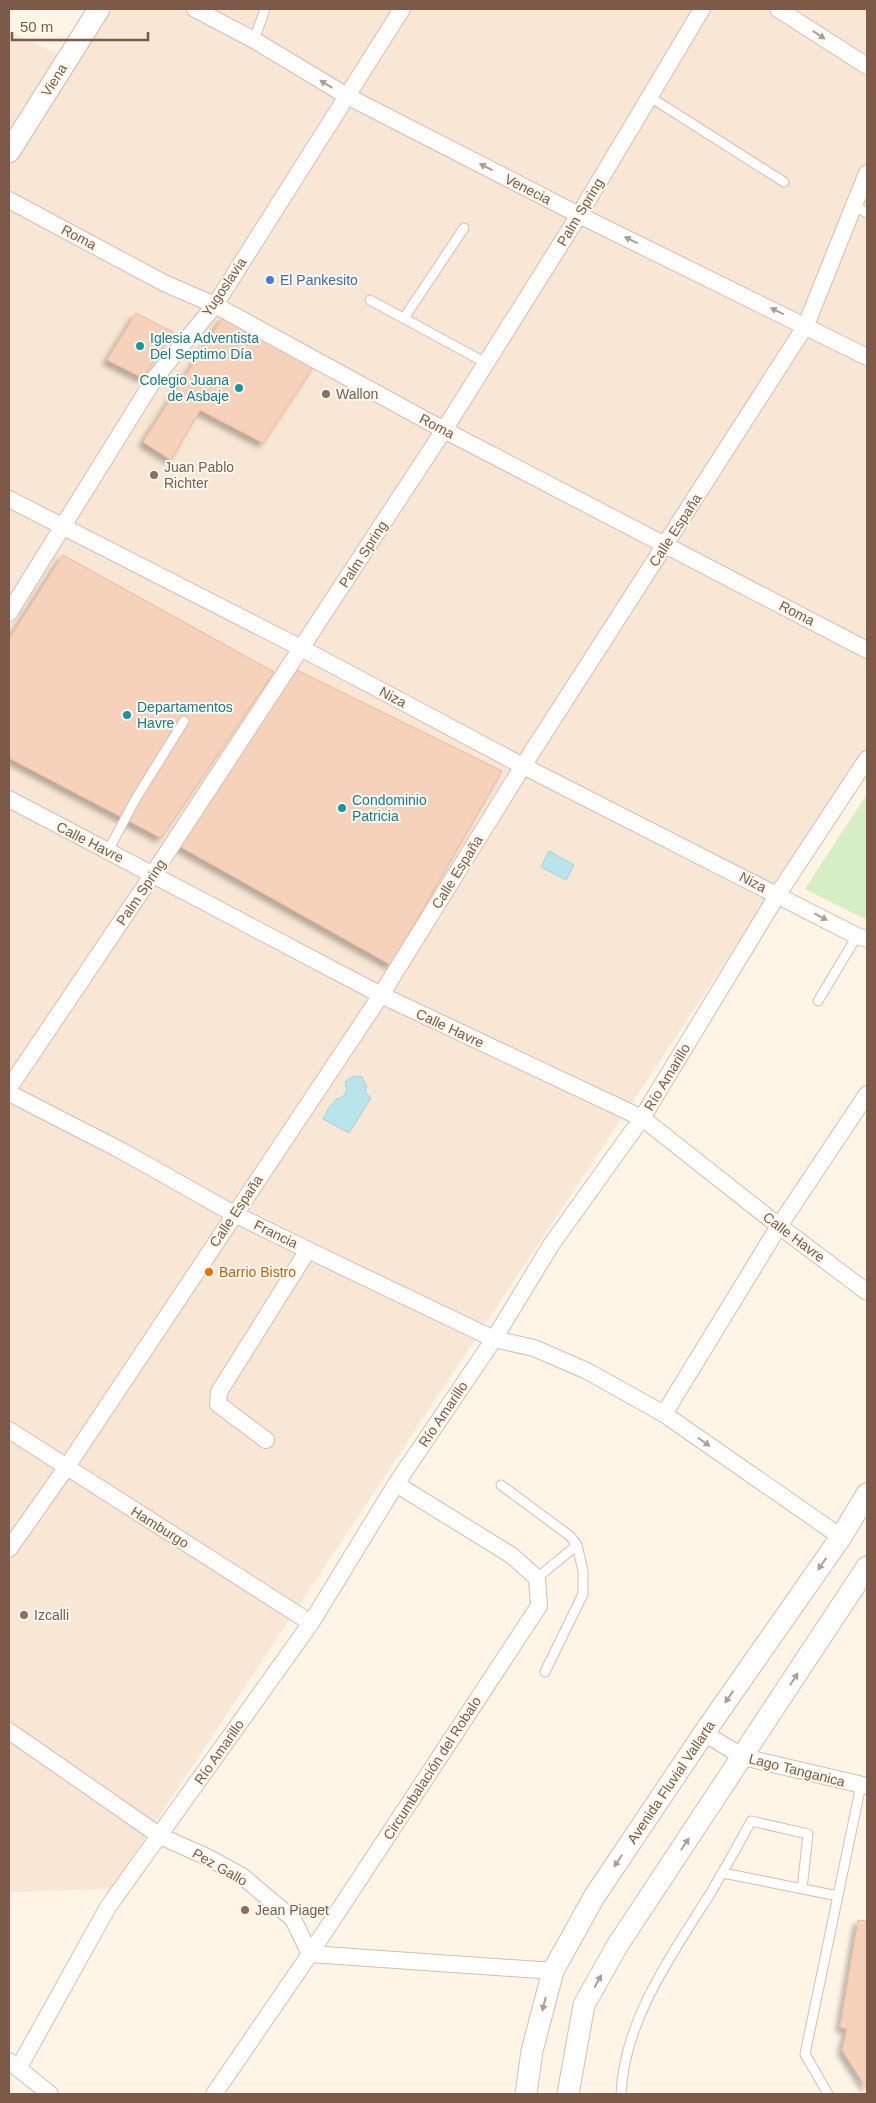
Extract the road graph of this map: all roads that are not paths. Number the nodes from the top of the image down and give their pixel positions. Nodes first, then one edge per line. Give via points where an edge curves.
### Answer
1 (99, 9) edge
2 (196, 9) edge
3 (265, 9) edge
4 (402, 9) edge
5 (702, 9) edge
6 (781, 9) edge
7 (254, 40) junction
8 (867, 66) edge
9 (346, 96) junction
10 (650, 97) junction
11 (9, 152) edge
12 (867, 173) edge
13 (784, 182) dead end
14 (9, 200) edge
15 (861, 209) edge
16 (579, 215) junction
17 (464, 228) dead end
18 (370, 300) dead end
19 (215, 305) junction
20 (404, 318) junction
21 (806, 326) junction
22 (867, 357) edge
23 (486, 363) junction
24 (444, 430) junction
25 (9, 499) edge
26 (63, 528) junction
27 (666, 545) junction
28 (9, 612) edge
29 (301, 648) junction
30 (867, 650) edge
31 (184, 721) dead end
32 (867, 759) edge
33 (523, 766) junction
34 (9, 799) edge
35 (108, 851) junction
36 (153, 874) junction
37 (778, 894) junction
38 (862, 937) edge
39 (381, 995) junction
40 (818, 1001) dead end
41 (9, 1088) edge
42 (9, 1093) edge
43 (867, 1094) edge
44 (642, 1118) junction
45 (234, 1214) junction
46 (779, 1226) junction
47 (308, 1250) junction
48 (867, 1292) edge
49 (494, 1339) junction
50 (664, 1414) junction
51 (9, 1430) edge
52 (266, 1440) dead end
53 (66, 1468) junction
54 (396, 1484) junction
55 (501, 1484) dead end
56 (867, 1494) edge
57 (841, 1537) junction
58 (577, 1545) junction
59 (9, 1549) edge
60 (867, 1567) edge
61 (537, 1578) junction
62 (311, 1623) junction
63 (545, 1672) dead end
64 (9, 1731) edge
65 (704, 1733) junction
66 (744, 1756) junction
67 (864, 1786) edge
68 (160, 1836) junction
69 (723, 1873) junction
70 (802, 1889) junction
71 (838, 1896) junction
72 (310, 1954) junction
73 (553, 1971) junction
74 (13, 2065) edge
75 (50, 2094) edge
76 (214, 2094) edge
77 (526, 2094) edge
78 (568, 2094) edge
79 (621, 2094) edge
80 (828, 2094) edge

1 - 11 street, Viena
2 - 7 street, Venecia
3 - 7 lane
4 - 9 street, Yugoslavia
5 - 10 street, Palm Spring
6 -> 8 street
9 -> 7 street, Venecia
16 -> 9 street, Venecia
9 - 19 street, Yugoslavia
10 - 13 lane
10 - 16 street, Palm Spring
12 - 15 street, Calle España
14 - 19 street, Roma via 164,283
15 - 21 street, Calle España
21 -> 16 street, Venecia
16 - 23 street, Palm Spring
17 - 20 lane
18 - 20 lane
19 - 24 street, Roma
19 - 26 street, Yugoslavia via 155,378
20 - 23 lane
21 - 22 street, Venecia
21 - 27 street, Calle España
23 - 24 street, Palm Spring
24 - 27 street, Roma
24 - 29 street, Palm Spring
25 - 26 street, Niza
26 - 28 street, Yugoslavia
26 - 29 street, Niza
27 - 30 street, Roma
27 - 33 street, Calle España
29 - 33 street, Niza
29 - 36 street, Palm Spring
31 - 35 lane via 134,800
32 - 37 street, Río Amarillo
33 - 37 street, Niza
33 - 39 street, Calle España
34 - 35 street, Calle Havre
35 - 36 street, Calle Havre
36 - 39 street, Calle Havre
36 - 41 street, Palm Spring
37 -> 38 street, Niza
37 - 44 street, Río Amarillo
38 - 40 lane
39 - 44 street, Calle Havre
39 - 45 street, Calle España
42 - 45 street, Francia
43 - 46 street
44 - 46 street, Calle Havre
44 - 49 street, Río Amarillo via 550,1245
45 - 47 street, Francia
45 - 53 street, Calle España
46 - 48 street, Calle Havre
46 - 50 street
47 - 49 street, Francia
47 - 52 street via 219,1392 218,1404
49 - 50 street, Francia via 534,1348 560,1359
49 - 54 street, Río Amarillo
50 -> 57 street, Francia
51 - 53 street, Hamburgo
53 - 59 street, Calle España
53 - 62 street, Hamburgo
54 - 61 street via 511,1555
54 - 62 street, Río Amarillo
55 - 58 lane via 570,1536
56 - 57 street, Avenida Fluvial Vallarta
57 -> 65 street, Avenida Fluvial Vallarta
58 - 61 lane
58 - 63 lane via 583,1571 583,1594
66 -> 60 street
61 - 72 street, Circumbalación del Robalo via 539,1606
62 - 68 street, Río Amarillo
64 - 68 street, Pez Gallo
65 - 66 street, Lago Tanganica
65 -> 73 street, Avenida Fluvial Vallarta via 594,1898
66 - 67 street, Lago Tanganica
78 -> 66 street via 584,2005 617,1946
67 - 71 lane
68 - 72 street, Pez Gallo via 242,1876 293,1919
68 - 74 street, Río Amarillo via 108,1907
69 - 70 lane
69 - 70 lane via 752,1821 808,1834
69 - 79 lane via 664,1968 639,2018 622,2072
70 - 71 lane
71 - 80 lane via 804,2054
72 - 73 street
72 - 76 street, Circumbalación del Robalo
73 -> 77 street, Avenida Fluvial Vallarta via 532,2050
74 - 75 street

